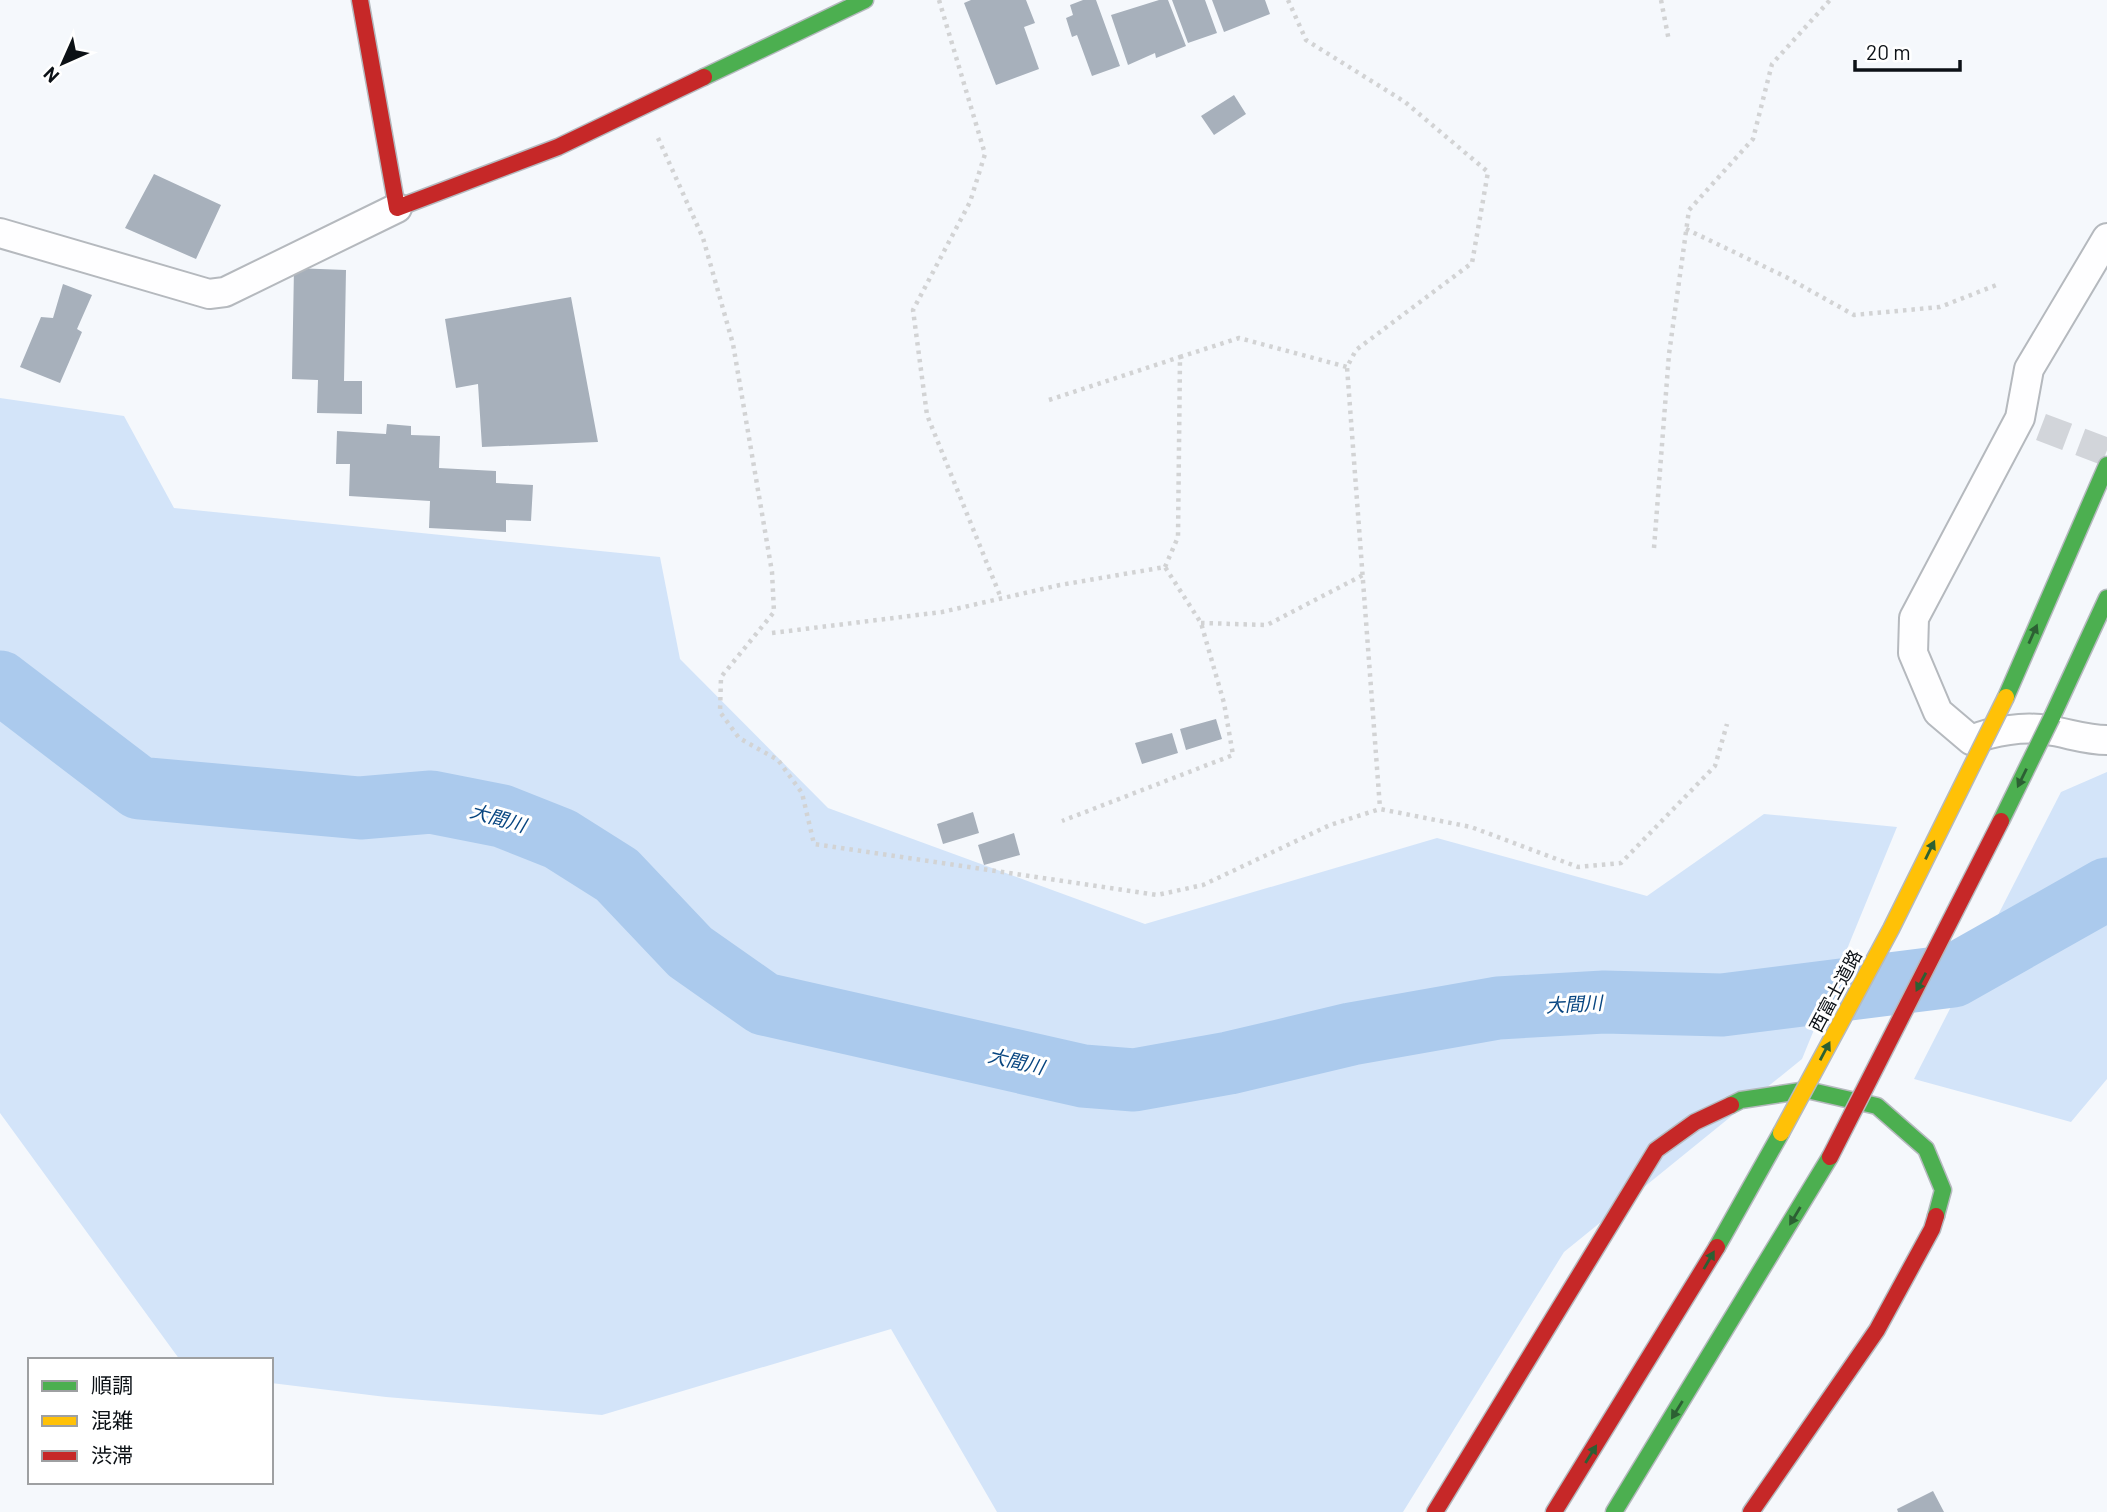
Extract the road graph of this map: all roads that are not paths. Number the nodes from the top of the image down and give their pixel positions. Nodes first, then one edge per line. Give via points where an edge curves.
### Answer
1 (360, 0) edge
2 (865, 0) edge
3 (397, 208) junction
4 (0, 233) edge
5 (2107, 238) edge
6 (2107, 465) edge
7 (2107, 598) edge
8 (2107, 740) edge
9 (1435, 1512) edge
10 (1555, 1512) edge
11 (1614, 1512) edge
12 (1751, 1512) edge

1 - 3 main road
2 - 3 main road via 558,147
3 - 4 street via 225,292 209,294
5 - 8 street via 2029,369 2031,422 1914,618 1913,653 1938,712 1971,740 1991,732 2045,729 2086,740
10 -> 6 main road, 西富士道路, bridge via 1690,1295 1891,929 2006,697
7 -> 11 main road, bridge via 1937,952 1830,1157
9 - 12 main road via 1656,1150 1695,1122 1741,1100 1807,1090 1877,1106 1926,1149 1943,1190 1932,1229 1877,1330

